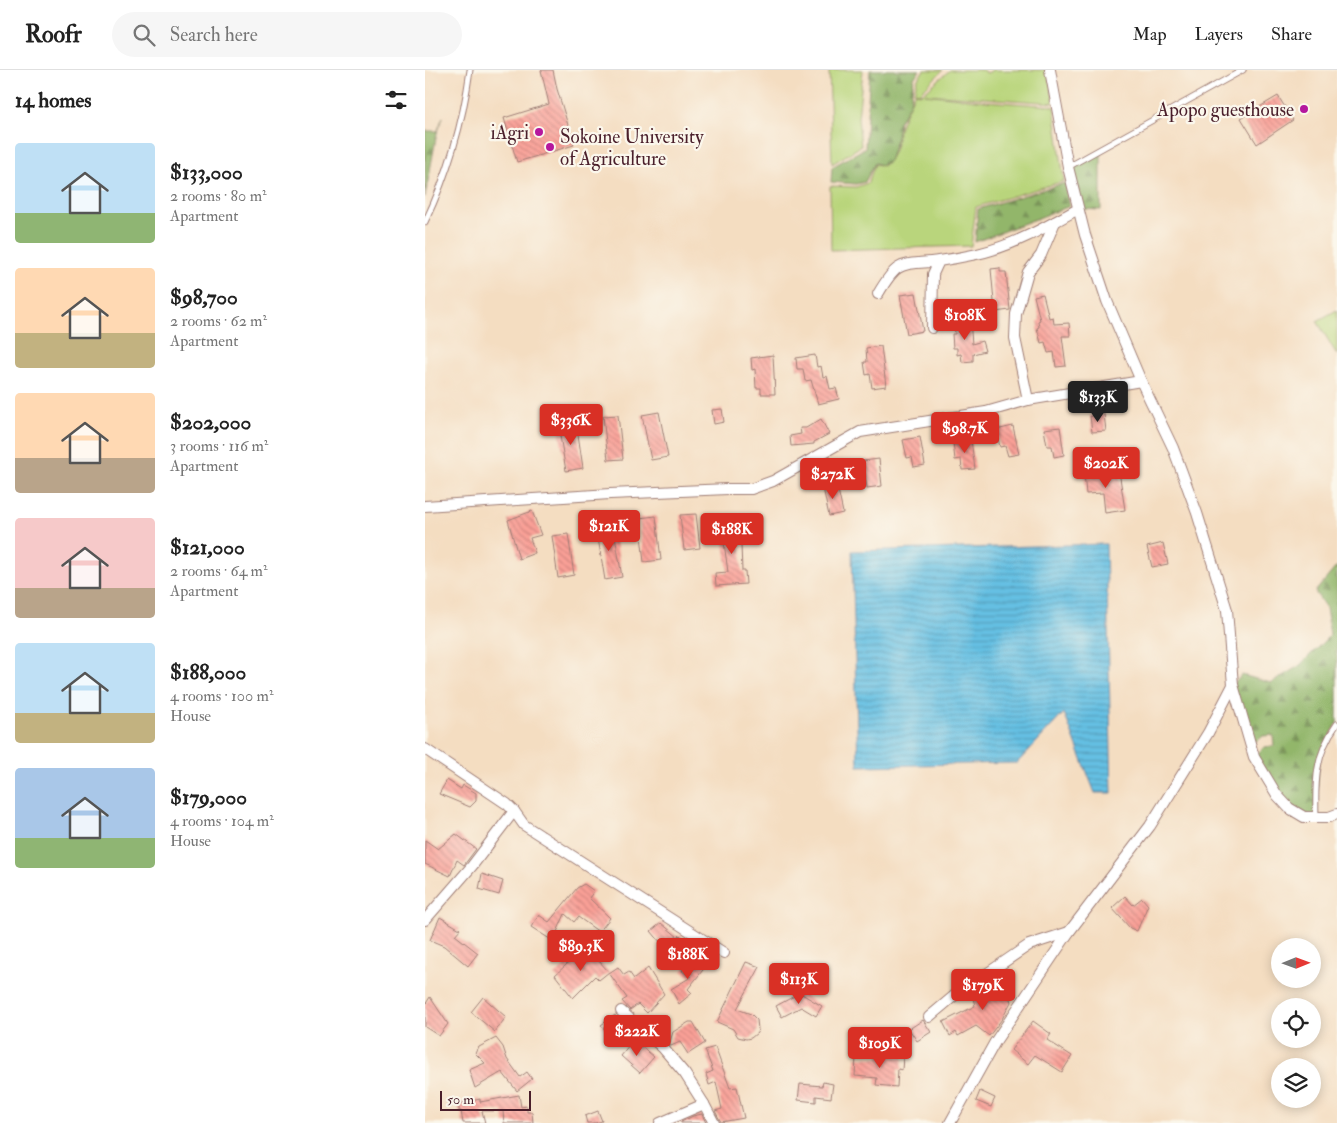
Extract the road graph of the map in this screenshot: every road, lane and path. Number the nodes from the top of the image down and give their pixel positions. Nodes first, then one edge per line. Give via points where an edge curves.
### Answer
1 (470, 70) edge
2 (1050, 70) edge
3 (1243, 70) edge
4 (1068, 167) junction
5 (1079, 209) junction
6 (425, 222) edge
7 (1055, 222) junction
8 (939, 261) junction
9 (878, 294) dead end
10 (932, 328) dead end
11 (1141, 381) junction
12 (1028, 400) junction
13 (425, 506) edge
14 (1233, 685) junction
15 (1337, 724) edge
16 (425, 749) edge
17 (514, 811) junction
18 (1337, 814) edge
19 (1316, 817) junction
20 (425, 920) edge
21 (1069, 932) junction
22 (724, 953) dead end
23 (621, 1012) dead end
24 (929, 1017) dead end
25 (703, 1104) junction
26 (660, 1123) edge
27 (714, 1123) edge
28 (950, 1123) edge

1 - 6 lane via 465,107 446,171
2 - 4 street
3 - 4 lane
4 - 5 street
5 - 7 street
5 - 11 street via 1107,301
7 - 8 street via 978,254
7 - 12 street via 1041,255 1027,272 1016,314 1015,338
8 - 9 street via 905,263 894,270
8 - 10 street via 933,274
11 - 12 street
11 - 14 street via 1173,448 1227,610
12 - 13 street via 986,412 860,432 773,481 751,489
14 - 19 street via 1254,757 1277,795 1303,817
14 - 21 street via 1208,733 1150,826
15 - 19 lane via 1319,756
16 - 17 street
17 - 20 street
17 - 22 street via 524,825
18 - 19 street
21 - 24 street via 1029,945
21 - 28 street via 995,1042
23 - 25 street via 663,1048 685,1074
25 - 26 street
25 - 27 street

